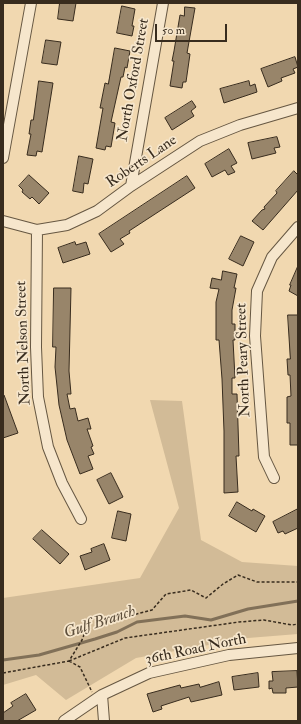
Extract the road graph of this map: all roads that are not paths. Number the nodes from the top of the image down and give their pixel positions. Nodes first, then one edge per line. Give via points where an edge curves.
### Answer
1 (31, 3) edge
2 (163, 3) edge
3 (298, 108) edge
4 (3, 158) edge
5 (131, 186) junction
6 (3, 221) edge
7 (298, 227) edge
8 (37, 230) junction
9 (274, 478) dead end
10 (81, 519) dead end
11 (298, 648) edge
12 (99, 697) junction
13 (64, 721) edge
14 (104, 721) edge

1 - 4 street
2 - 5 street, North Oxford Street
3 - 5 street, Roberts Lane via 240,125 200,141
5 - 8 street, Roberts Lane via 97,211 67,225
6 - 8 street, Roberts Lane
7 - 9 street, North Peary Street via 272,257 257,291 255,336 264,457
8 - 10 street, North Nelson Street via 38,397 48,447 62,483
11 - 12 street, 36th Road North via 229,655 148,673
12 - 13 street, 36th Road North
12 - 14 street

